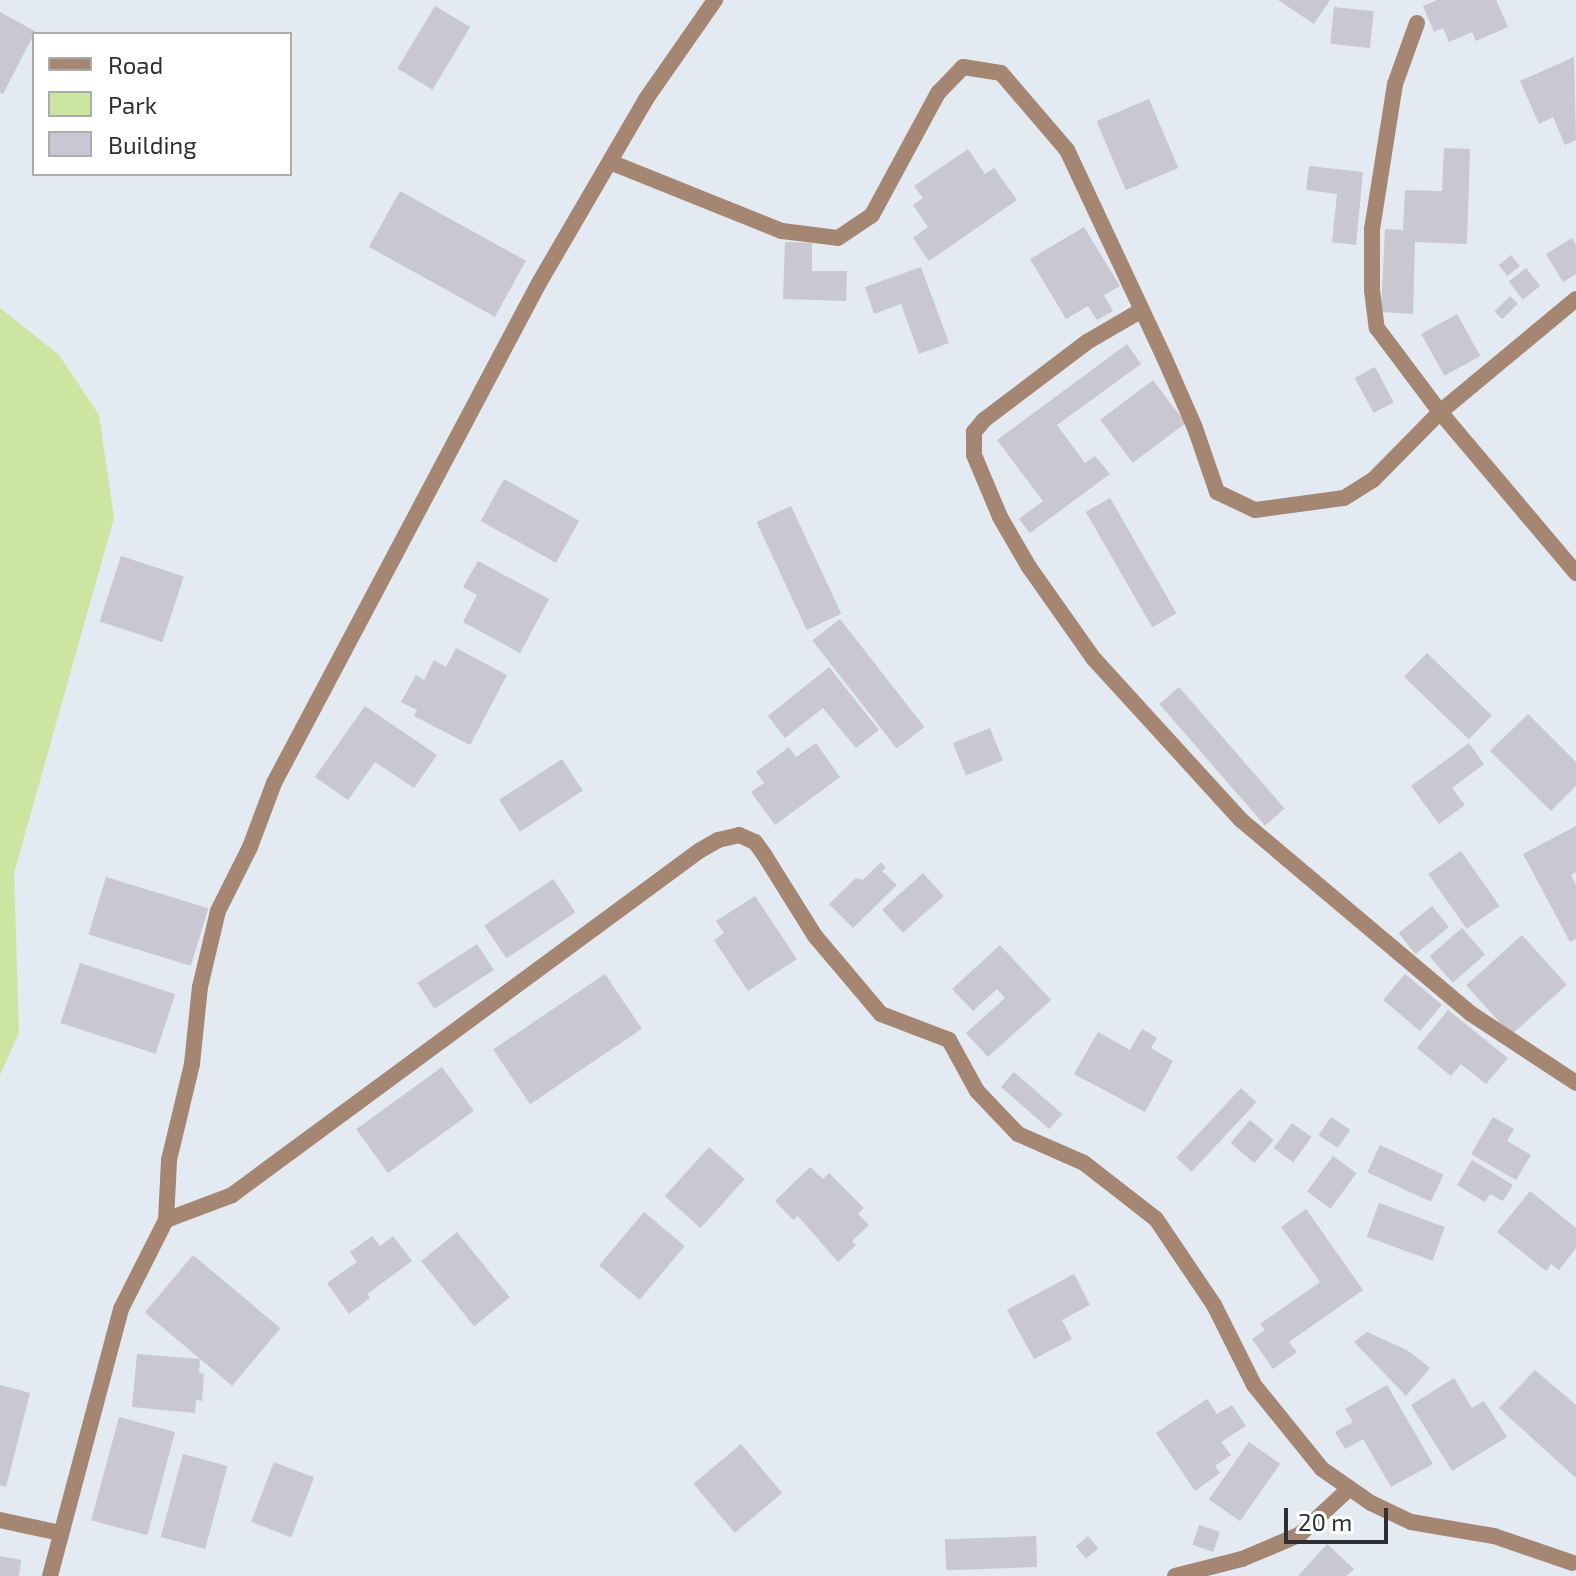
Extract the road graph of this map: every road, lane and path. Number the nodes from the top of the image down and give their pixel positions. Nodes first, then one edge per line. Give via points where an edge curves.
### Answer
1 (715, 0) edge
2 (1417, 23) dead end
3 (610, 162) junction
4 (1576, 299) edge
5 (1142, 310) junction
6 (1440, 412) junction
7 (1576, 573) edge
8 (1576, 1083) edge
9 (166, 1220) junction
10 (1350, 1488) junction
11 (0, 1520) edge
12 (60, 1533) junction
13 (1572, 1566) edge
14 (50, 1576) edge
15 (1175, 1576) edge

1 - 3 street via 646,99
2 - 6 street via 1395,84 1372,229 1372,290 1377,328
3 - 5 street via 782,231 838,238 872,215 938,93 963,67 1001,73 1067,150
3 - 9 street via 391,557 274,783 218,911 200,987 192,1064 169,1160
4 - 6 street
5 - 6 street via 1195,428 1217,492 1255,510 1344,498 1373,480
5 - 8 street via 1087,342 974,432 974,455 1000,517 1094,659 1241,820 1470,1013
6 - 7 street
9 - 10 street via 232,1195 699,851 739,835 755,842 815,936 881,1014 949,1040 977,1091 1018,1134 1084,1163 1156,1219 1214,1305 1254,1385 1322,1469
9 - 12 street via 121,1309
10 - 13 street via 1411,1522 1494,1536
10 - 15 street via 1299,1535 1242,1559
11 - 12 street
12 - 14 street

